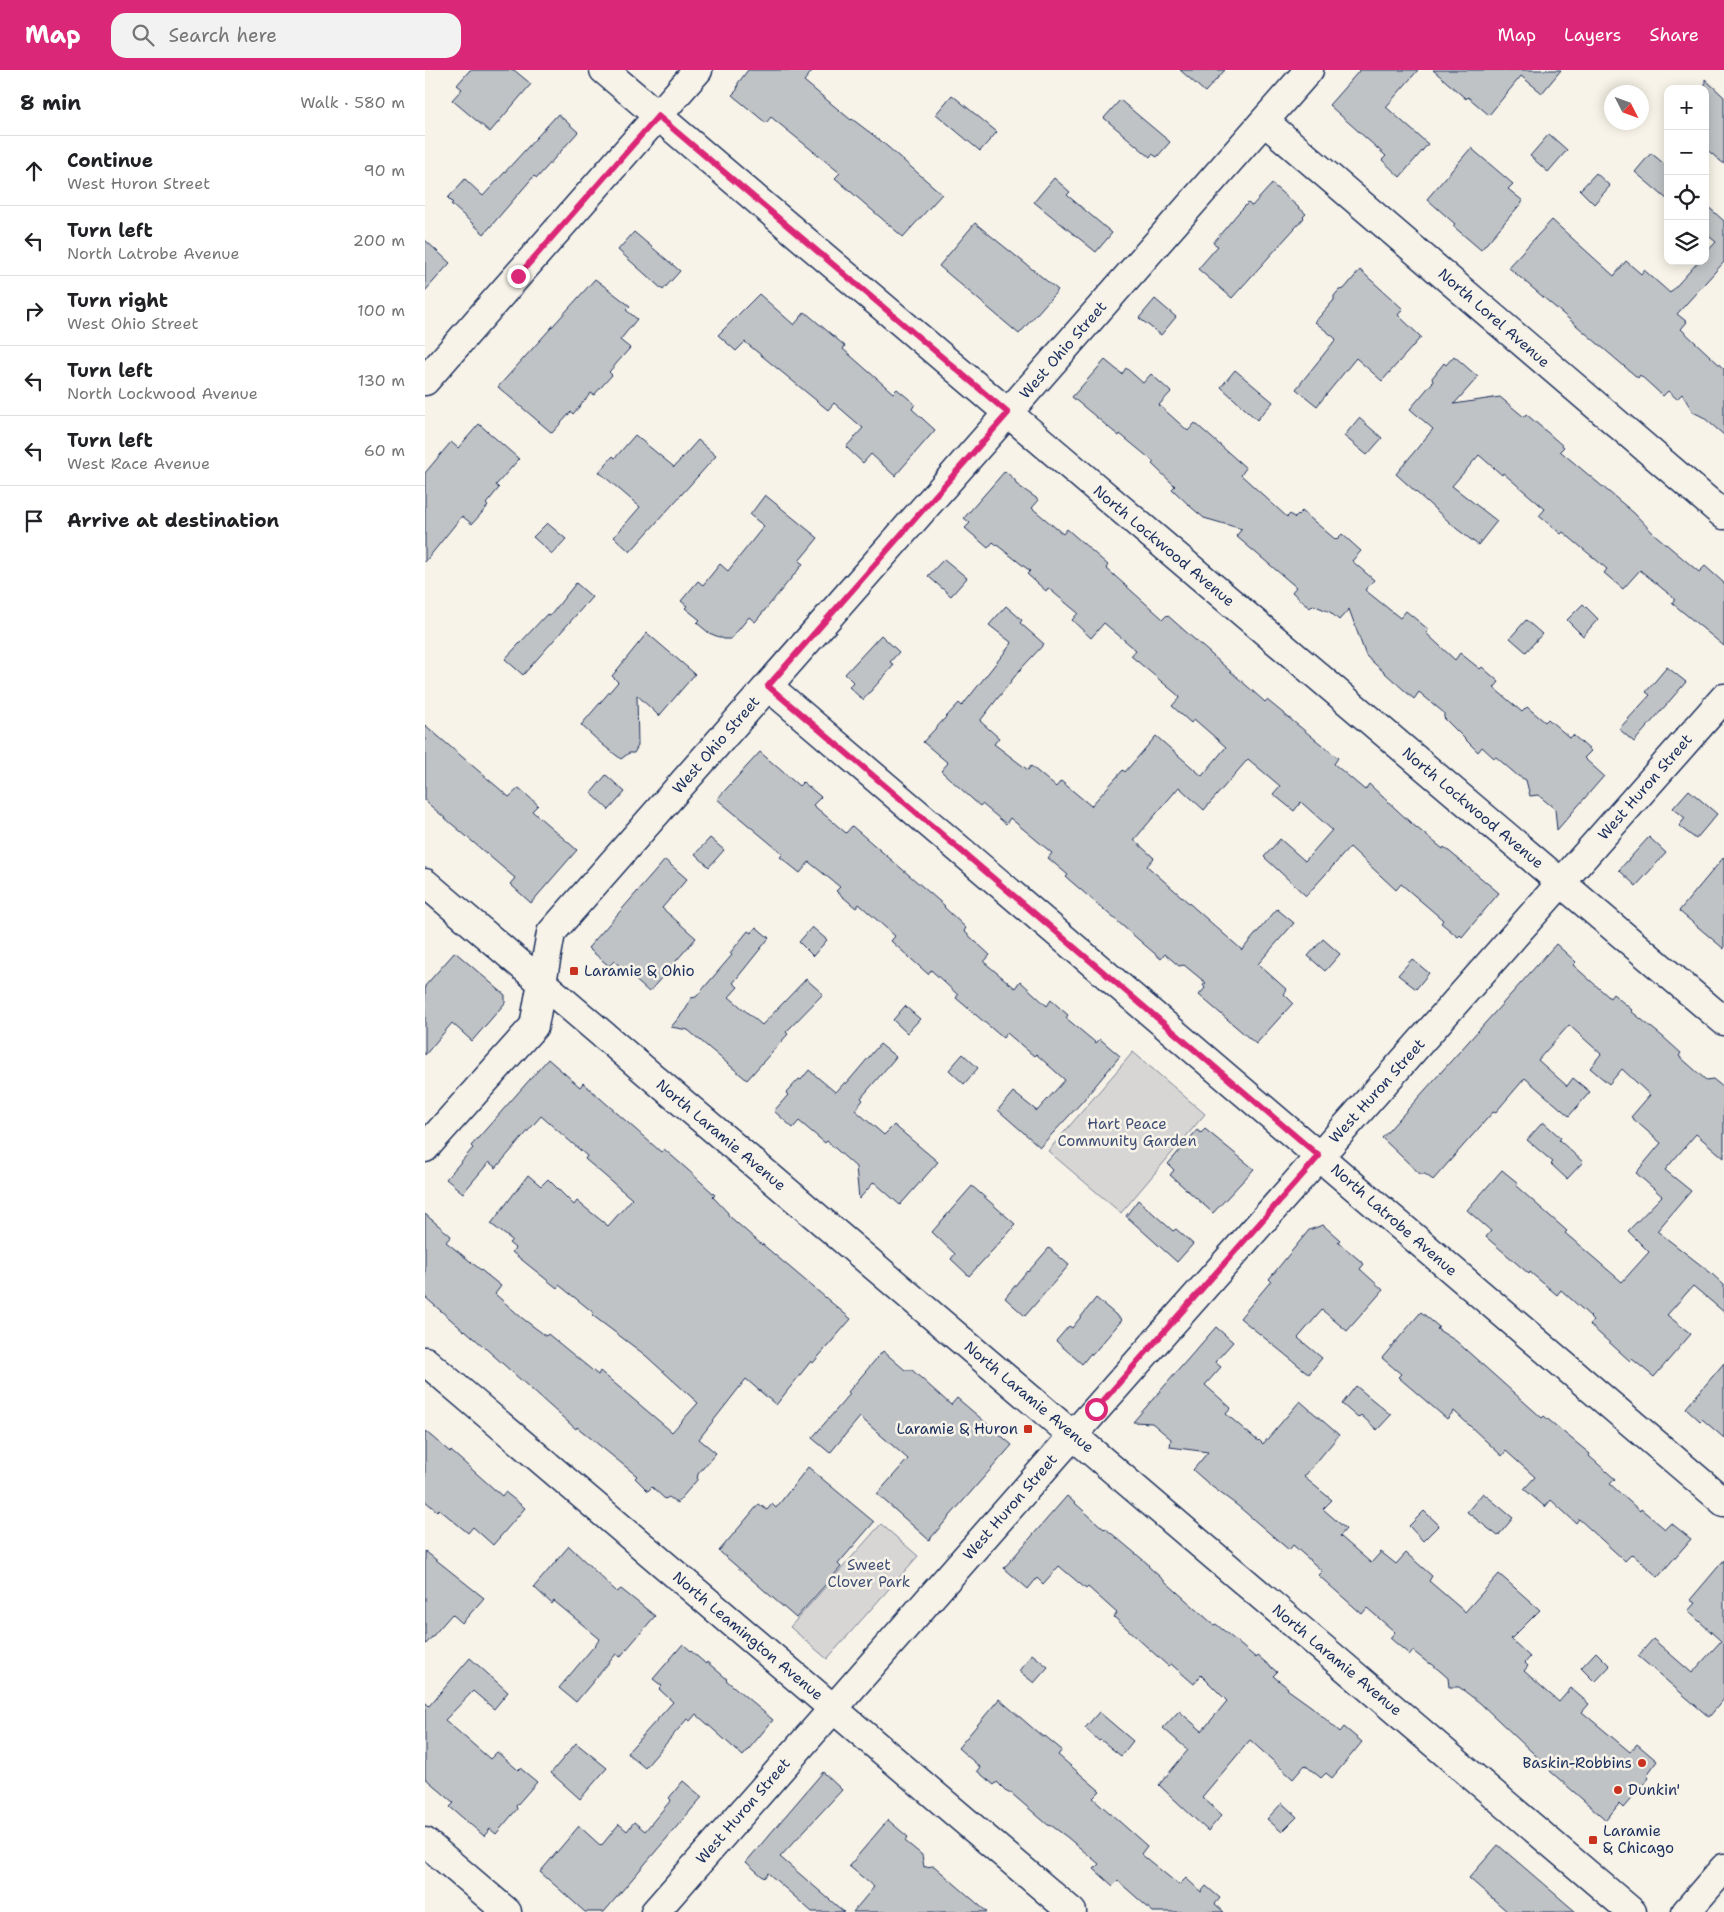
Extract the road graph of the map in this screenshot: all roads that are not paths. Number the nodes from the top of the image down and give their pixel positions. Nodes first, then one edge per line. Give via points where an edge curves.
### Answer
1 (604, 70) edge
2 (699, 70) edge
3 (1309, 70) edge
4 (658, 116) junction
5 (1264, 121) junction
6 (425, 381) edge
7 (1008, 413) junction
8 (1724, 515) edge
9 (768, 686) junction
10 (1724, 698) edge
11 (1561, 882) junction
12 (425, 883) edge
13 (542, 983) junction
14 (1724, 1021) edge
15 (425, 1148) edge
16 (1319, 1156) junction
17 (425, 1361) edge
18 (1073, 1435) junction
19 (1724, 1502) edge
20 (833, 1708) junction
21 (425, 1842) edge
22 (1724, 1868) edge
23 (507, 1912) edge
24 (655, 1912) edge
25 (1072, 1912) edge
26 (1632, 1912) edge
27 (1686, 1912) edge

1 - 4 street, North Lockwood Avenue
2 - 4 street
3 - 5 street, West Ohio Street
4 - 6 street
4 - 7 street, North Lockwood Avenue
5 - 7 street, West Ohio Street
5 - 8 street, North Lorel Avenue
7 - 9 street, West Ohio Street
7 - 11 street, North Lockwood Avenue
9 - 13 street, West Ohio Street via 551,933
9 - 16 street, North Latrobe Avenue
10 - 11 street, West Huron Street
11 - 14 street, North Lockwood Avenue
11 - 16 street, West Huron Street
12 - 13 street, North Laramie Avenue
13 - 15 street, West Ohio Street via 534,1026
13 - 18 street, North Laramie Avenue
16 - 18 street, West Huron Street
16 - 19 street, North Latrobe Avenue
17 - 20 street, North Leamington Avenue
18 - 20 street, West Huron Street
18 - 26 street, North Laramie Avenue
20 - 24 street, West Huron Street
20 - 25 street, North Leamington Avenue
21 - 23 street
22 - 27 street

